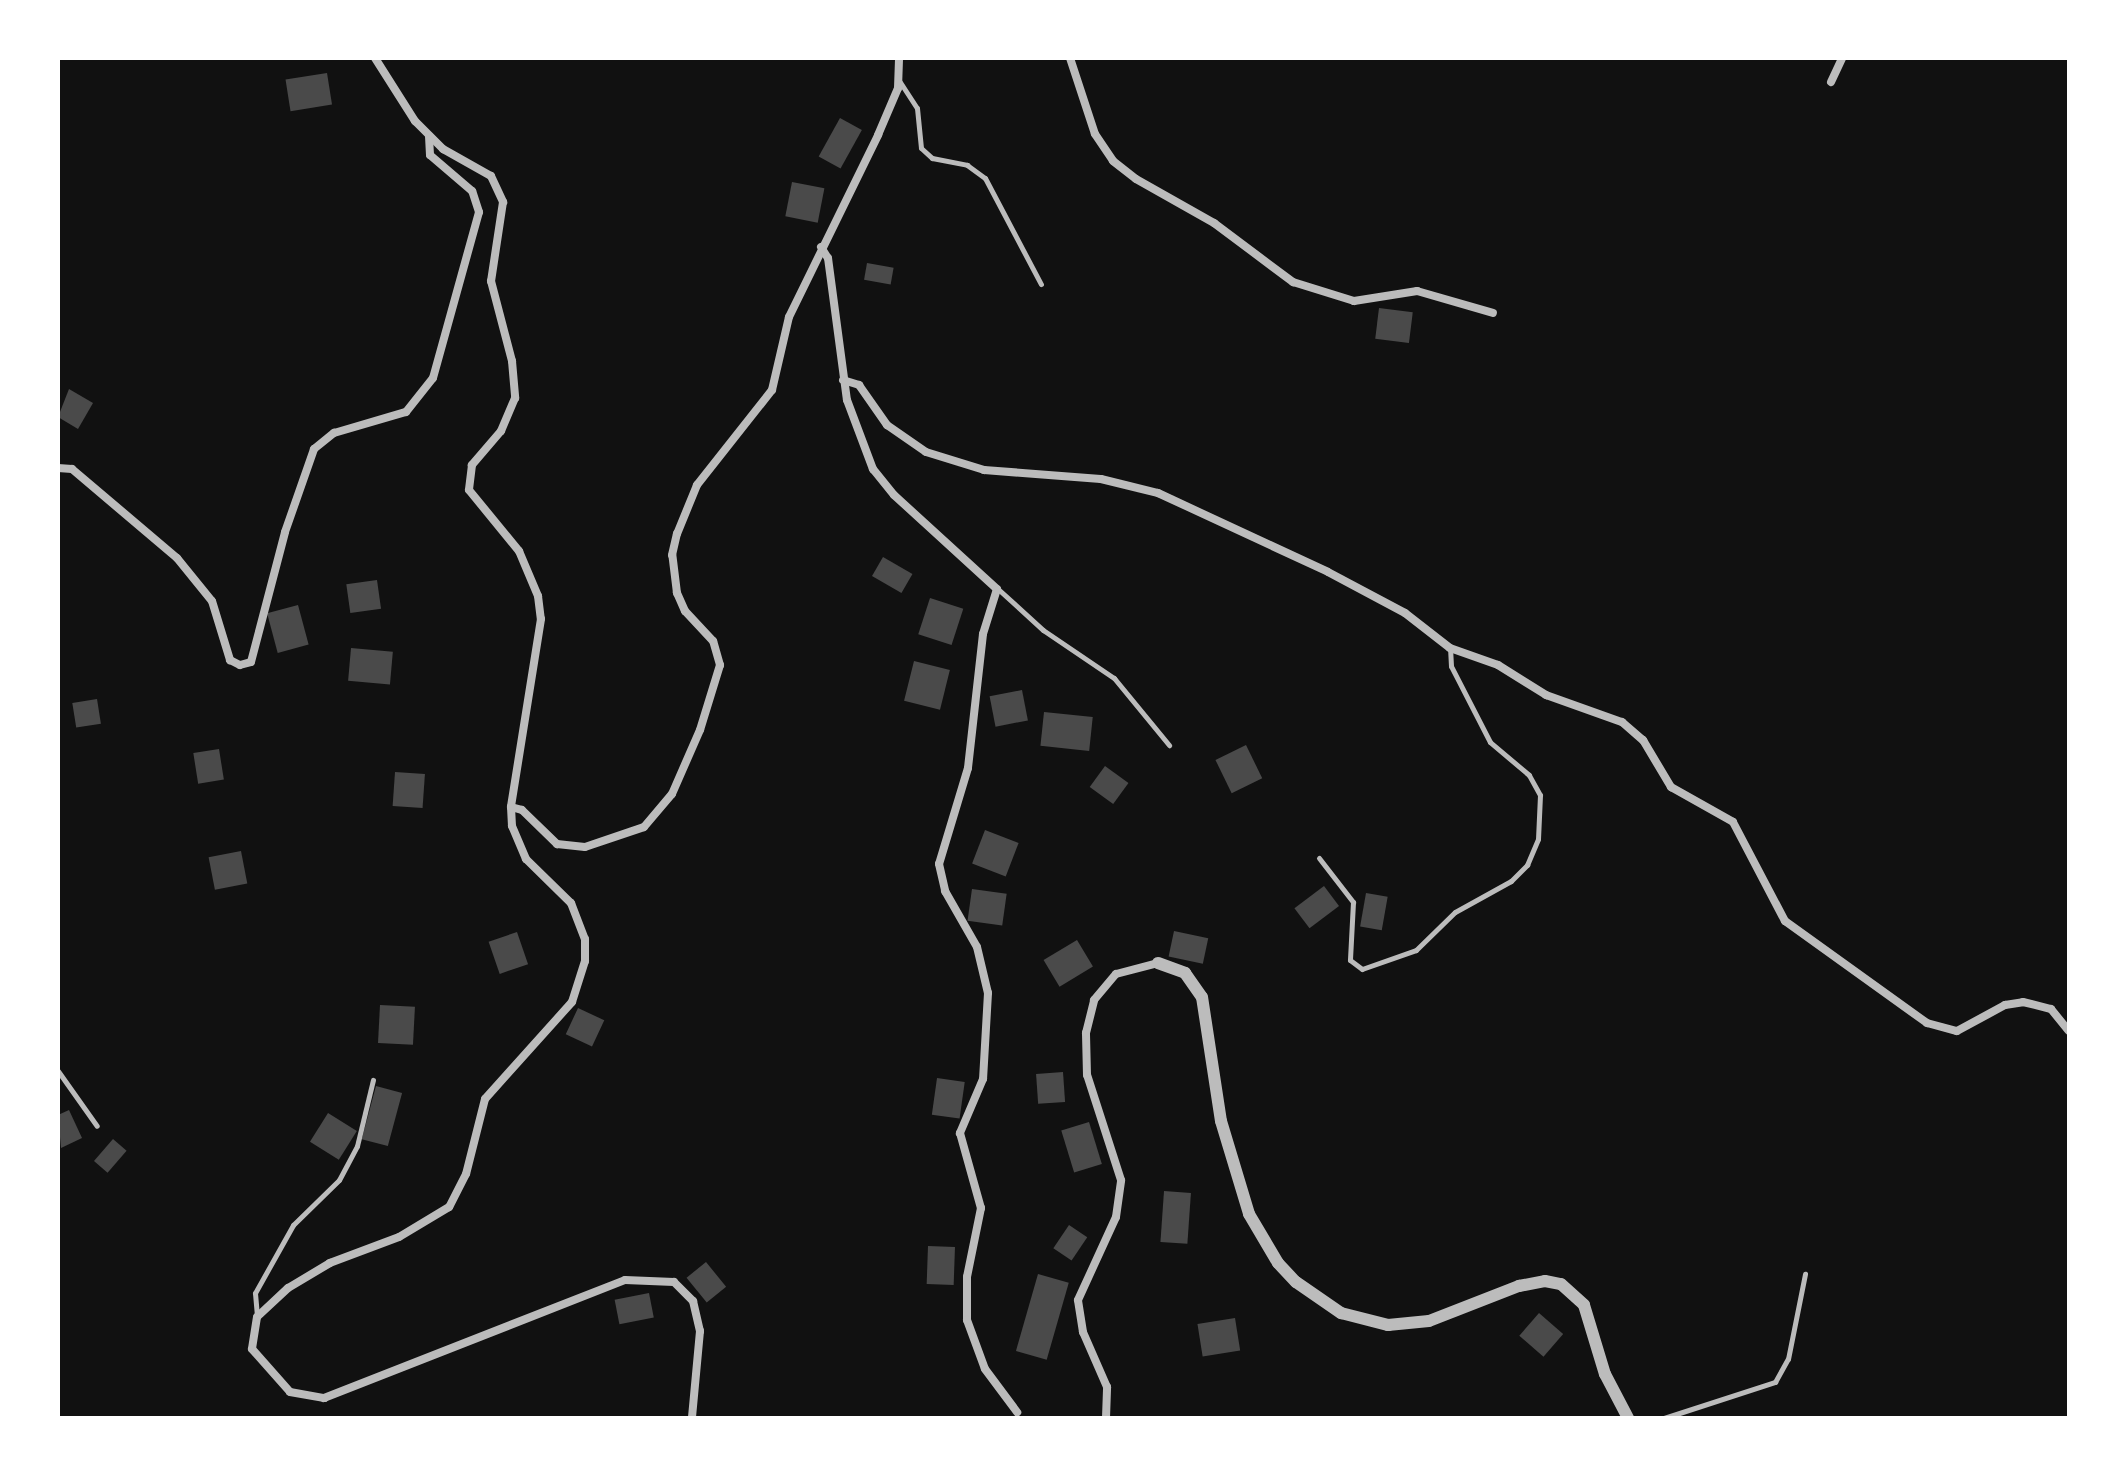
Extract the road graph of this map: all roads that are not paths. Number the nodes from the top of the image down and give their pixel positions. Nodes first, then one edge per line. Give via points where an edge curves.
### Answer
1 (375, 58) edge
2 (899, 58) edge
3 (1070, 58) edge
4 (1842, 58) edge
5 (899, 81) junction
6 (1831, 82) dead end
7 (429, 136) junction
8 (821, 247) junction
9 (1041, 284) dead end
10 (1493, 313) dead end
11 (843, 380) junction
12 (58, 468) edge
13 (997, 589) junction
14 (1450, 648) junction
15 (1169, 745) dead end
16 (511, 807) junction
17 (1319, 858) dead end
18 (1158, 963) joint
19 (2069, 1031) edge
20 (58, 1071) edge
21 (373, 1080) dead end
22 (97, 1126) dead end
23 (1805, 1274) dead end
24 (257, 1317) junction
25 (1017, 1412) dead end
26 (692, 1418) edge
27 (1106, 1418) edge
28 (1628, 1418) edge
29 (1664, 1418) edge

1 - 7 street
2 - 5 street
3 - 10 street via 1095,134 1113,161 1214,223 1293,282 1354,301 1417,291
4 - 6 street
5 - 8 street
5 - 9 lane via 917,108 921,148 932,158 967,165 985,178
7 - 12 street via 430,155 472,191 479,212 433,378 406,412 334,433 314,449 285,532 251,662 240,665 230,660 212,601 187,568 72,469
7 - 16 street via 491,176 503,202 491,281 512,361 515,398 501,431 467,477 474,501 519,551 538,596 537,648
8 - 11 street via 828,258
8 - 16 street via 789,317 772,390 697,485 677,534 672,555 677,593 685,611 713,641 720,665 672,794 644,827 585,847 557,844 522,810
11 - 13 street via 856,435 873,469 894,495
11 - 14 street via 859,385 887,425 926,452 984,470 1101,479 1158,493 1341,579 1405,613
13 - 15 lane via 1043,630 1114,678
13 - 25 street via 983,634 968,768 939,864 945,891 977,947 988,993 983,1079 960,1133 981,1208 967,1277 967,1320 985,1369
14 - 17 lane via 1451,666 1490,742 1529,775 1540,795 1538,839 1527,865 1511,881 1462,906 1416,950 1362,969 1350,960 1353,902
14 - 19 street via 1498,665 1563,703 1630,726 1671,787 1733,822 1785,921 1927,1023 1957,1031 2005,1005 2023,1002 2051,1009
16 - 24 street via 526,859 559,888 578,918 585,950 580,985 559,1018 485,1099 466,1174 449,1207 399,1237 330,1263 288,1288
18 - 27 street via 1116,974 1094,1000 1086,1033 1087,1075 1121,1180 1116,1217 1078,1300 1083,1332 1107,1387
18 - 28 street via 1185,973 1202,997 1221,1121 1249,1214 1278,1263 1296,1282 1341,1313 1388,1325 1429,1321 1519,1286 1561,1284 1584,1305 1605,1374
20 - 22 lane
21 - 24 lane via 357,1146 339,1180 293,1225 255,1293
23 - 29 lane via 1788,1359 1775,1382
24 - 26 street via 252,1349 258,1361 290,1392 324,1398 625,1280 674,1282 693,1301 700,1331

